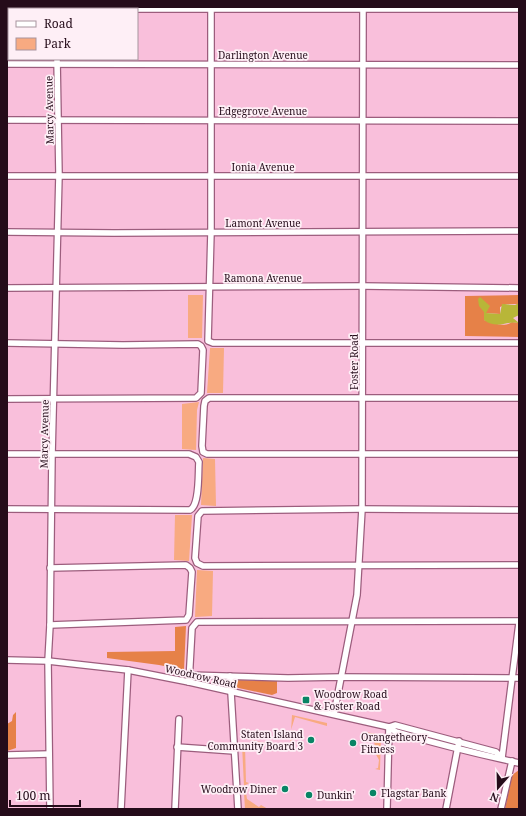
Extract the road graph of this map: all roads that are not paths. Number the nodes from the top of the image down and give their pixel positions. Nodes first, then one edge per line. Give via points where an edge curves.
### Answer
1 (211, 8) edge
2 (363, 8) edge
3 (138, 9) edge
4 (519, 9) edge
5 (57, 61) edge
6 (7, 64) edge
7 (210, 64) junction
8 (363, 65) junction
9 (519, 65) edge
10 (7, 120) edge
11 (58, 120) junction
12 (211, 120) junction
13 (363, 120) junction
14 (519, 121) edge
15 (7, 176) edge
16 (59, 176) junction
17 (211, 176) junction
18 (363, 176) junction
19 (519, 176) edge
20 (519, 231) edge
21 (7, 232) edge
22 (57, 232) junction
23 (211, 232) junction
24 (363, 232) junction
25 (363, 286) junction
26 (209, 287) junction
27 (7, 288) edge
28 (57, 288) junction
29 (519, 288) edge
30 (363, 342) junction
31 (7, 343) edge
32 (56, 343) junction
33 (519, 343) edge
34 (363, 398) junction
35 (519, 398) edge
36 (7, 399) edge
37 (53, 399) junction
38 (7, 454) edge
39 (363, 454) junction
40 (519, 454) edge
41 (52, 455) junction
42 (7, 509) edge
43 (51, 509) junction
44 (362, 509) junction
45 (519, 510) edge
46 (519, 565) edge
47 (359, 566) junction
48 (50, 568) junction
49 (352, 621) junction
50 (519, 622) edge
51 (50, 625) junction
52 (7, 660) edge
53 (48, 661) junction
54 (128, 670) junction
55 (189, 675) junction
56 (230, 676) junction
57 (342, 677) junction
58 (512, 677) junction
59 (519, 678) edge
60 (189, 682) junction
61 (231, 692) junction
62 (334, 714) junction
63 (179, 719) dead end
64 (389, 727) junction
65 (459, 741) junction
66 (177, 747) junction
67 (458, 750) junction
68 (234, 751) junction
69 (49, 754) junction
70 (7, 755) edge
71 (502, 758) junction
72 (512, 761) junction
73 (519, 763) edge
74 (50, 809) edge
75 (121, 809) edge
76 (175, 809) edge
77 (238, 809) edge
78 (387, 809) edge
79 (446, 809) edge
80 (501, 809) edge

1 - 2 street
1 - 3 street
1 - 7 street
2 - 4 street
2 - 8 street, Foster Road
5 - 6 street, Darlington Avenue
5 - 7 street, Darlington Avenue
5 - 11 street, Marcy Avenue
7 - 8 street, Darlington Avenue
7 - 12 street
8 - 9 street, Darlington Avenue
8 - 13 street, Foster Road
10 - 11 street, Edgegrove Avenue
11 - 12 street, Edgegrove Avenue
11 - 16 street, Marcy Avenue
12 - 13 street, Edgegrove Avenue
12 - 17 street
13 - 14 street, Edgegrove Avenue
13 - 18 street, Foster Road
15 - 16 street, Ionia Avenue
16 - 17 street, Ionia Avenue
16 - 22 street, Marcy Avenue
17 - 18 street, Ionia Avenue
17 - 23 street
18 - 19 street, Ionia Avenue
18 - 24 street, Foster Road
20 - 24 street, Lamont Avenue
21 - 22 street, Lamont Avenue
22 - 23 street, Lamont Avenue
22 - 28 street, Marcy Avenue
23 - 24 street, Lamont Avenue
23 - 26 street
24 - 25 street, Foster Road
25 - 26 street, Ramona Avenue
25 - 29 street, Ramona Avenue
25 - 30 street, Foster Road
26 - 28 street, Ramona Avenue
26 - 30 street via 208,341 213,343
27 - 28 street, Ramona Avenue
28 - 32 street, Marcy Avenue
30 - 33 street
30 - 34 street, Foster Road
31 - 32 street
32 - 37 street, Marcy Avenue
32 - 37 street via 198,344 202,347 201,393 196,398
34 - 35 street
34 - 39 street, Foster Road
34 - 39 street via 209,398 205,401 202,446 203,452 207,454
36 - 37 street
37 - 41 street, Marcy Avenue
38 - 41 street
39 - 40 street
39 - 44 street, Foster Road
41 - 43 street, Marcy Avenue
41 - 43 street via 189,454 196,457 199,462 197,501 190,510
42 - 43 street
43 - 48 street, Marcy Avenue
44 - 45 street
44 - 47 street, Foster Road
44 - 47 street via 200,512 195,558 197,563 204,566
46 - 47 street
47 - 49 street, Foster Road
48 - 51 street, Marcy Avenue
48 - 51 street via 186,565 192,575 188,619
49 - 50 street
49 - 55 street via 194,624
49 - 57 street, Foster Road
50 - 58 street
51 - 53 street, Marcy Avenue
52 - 53 street, Woodrow Road
53 - 54 street, Woodrow Road
53 - 69 street, Marcy Avenue
54 - 60 street, Woodrow Road
54 - 75 street
55 - 56 street
55 - 60 street
56 - 57 street
56 - 61 street
57 - 58 street
57 - 62 street, Foster Road
58 - 59 street
58 - 71 street
60 - 61 street, Woodrow Road
61 - 62 street, Woodrow Road
61 - 68 street
62 - 64 street, Woodrow Road
63 - 66 street
64 - 65 street, Woodrow Road via 395,725
64 - 67 street, Woodrow Road via 396,732
64 - 78 street
65 - 67 street
65 - 71 street, Woodrow Road via 496,752
66 - 68 street
66 - 76 street
67 - 71 street, Woodrow Road
67 - 79 street
68 - 77 street
69 - 70 street
69 - 74 street, Marcy Avenue
71 - 72 street, Woodrow Road
72 - 73 street, Woodrow Road
72 - 80 street

